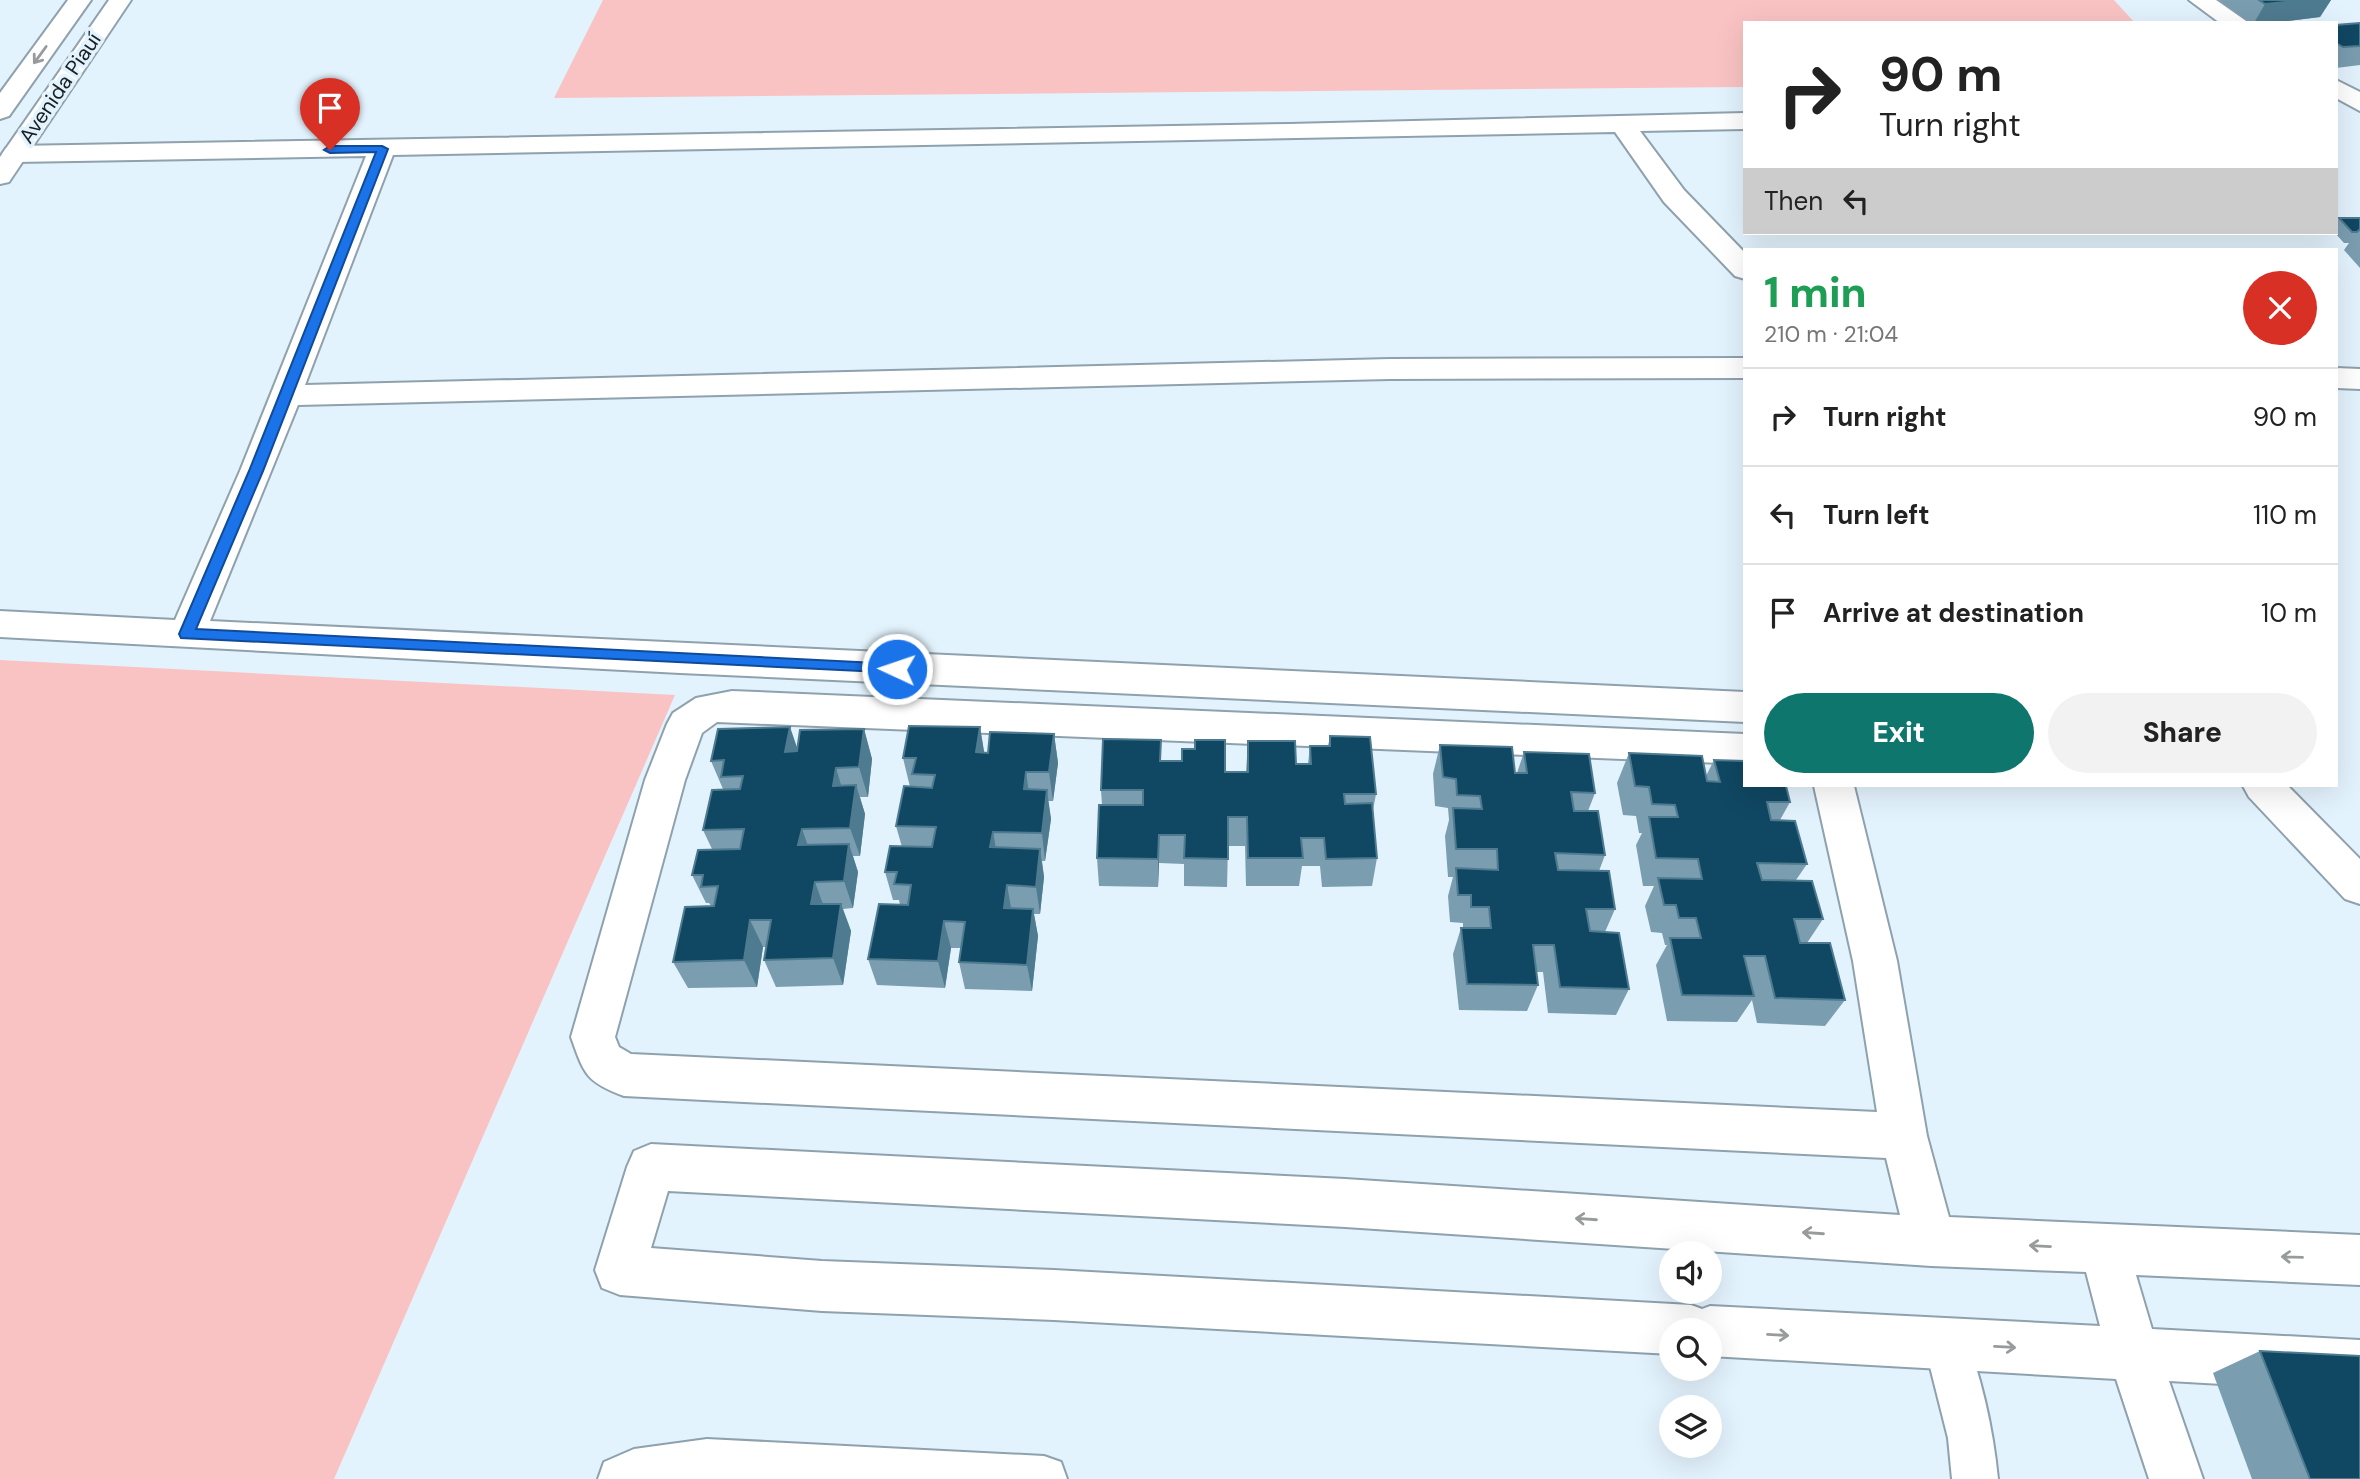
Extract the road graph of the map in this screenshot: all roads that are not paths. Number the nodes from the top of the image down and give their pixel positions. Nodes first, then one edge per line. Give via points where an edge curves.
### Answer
1 (80, 0) edge
2 (120, 0) edge
3 (2200, 0) edge
4 (2234, 21) edge
5 (2338, 88) edge
6 (2360, 103) edge
7 (0, 111) edge
8 (1743, 121) edge
9 (1622, 124) junction
10 (382, 149) junction
11 (15, 154) junction
12 (0, 176) edge
13 (1743, 268) edge
14 (1743, 368) edge
15 (2338, 378) edge
16 (2360, 379) edge
17 (286, 395) junction
18 (0, 624) edge
19 (187, 634) junction
20 (1743, 707) edge
21 (1743, 749) edge
22 (1834, 787) edge
23 (2264, 787) edge
24 (2360, 886) edge
25 (1904, 1136) junction
26 (1931, 1241) junction
27 (2104, 1249) junction
28 (2360, 1260) edge
29 (1659, 1328) edge
30 (1722, 1332) edge
31 (1945, 1343) junction
32 (2133, 1353) junction
33 (2360, 1366) edge
34 (621, 1479) edge
35 (1044, 1479) edge
36 (1975, 1479) edge
37 (2176, 1479) edge

1 -> 7 street, Avenida Piauí
2 - 11 street, Avenida Piauí
3 - 4 street
5 - 6 street
8 - 9 street
9 - 10 street
9 - 13 street via 1674,196
10 - 11 street
10 - 17 street
11 - 12 street, Avenida Piauí
14 - 17 street via 1390,369
15 - 16 street
17 - 19 street
18 - 19 street
19 - 20 street
21 - 25 street via 709,708 687,724 665,780 593,1037 602,1061 624,1075
22 - 25 street via 1875,961
23 - 24 street
25 - 26 street
27 -> 26 street
26 -> 29 street via 1345,1203 651,1167 620,1270 822,1286
28 -> 27 street
27 - 32 street
30 -> 31 street
31 -> 32 street
31 - 36 lane via 1971,1438
32 - 33 street
32 - 37 street
34 - 35 lane via 634,1472 707,1462

